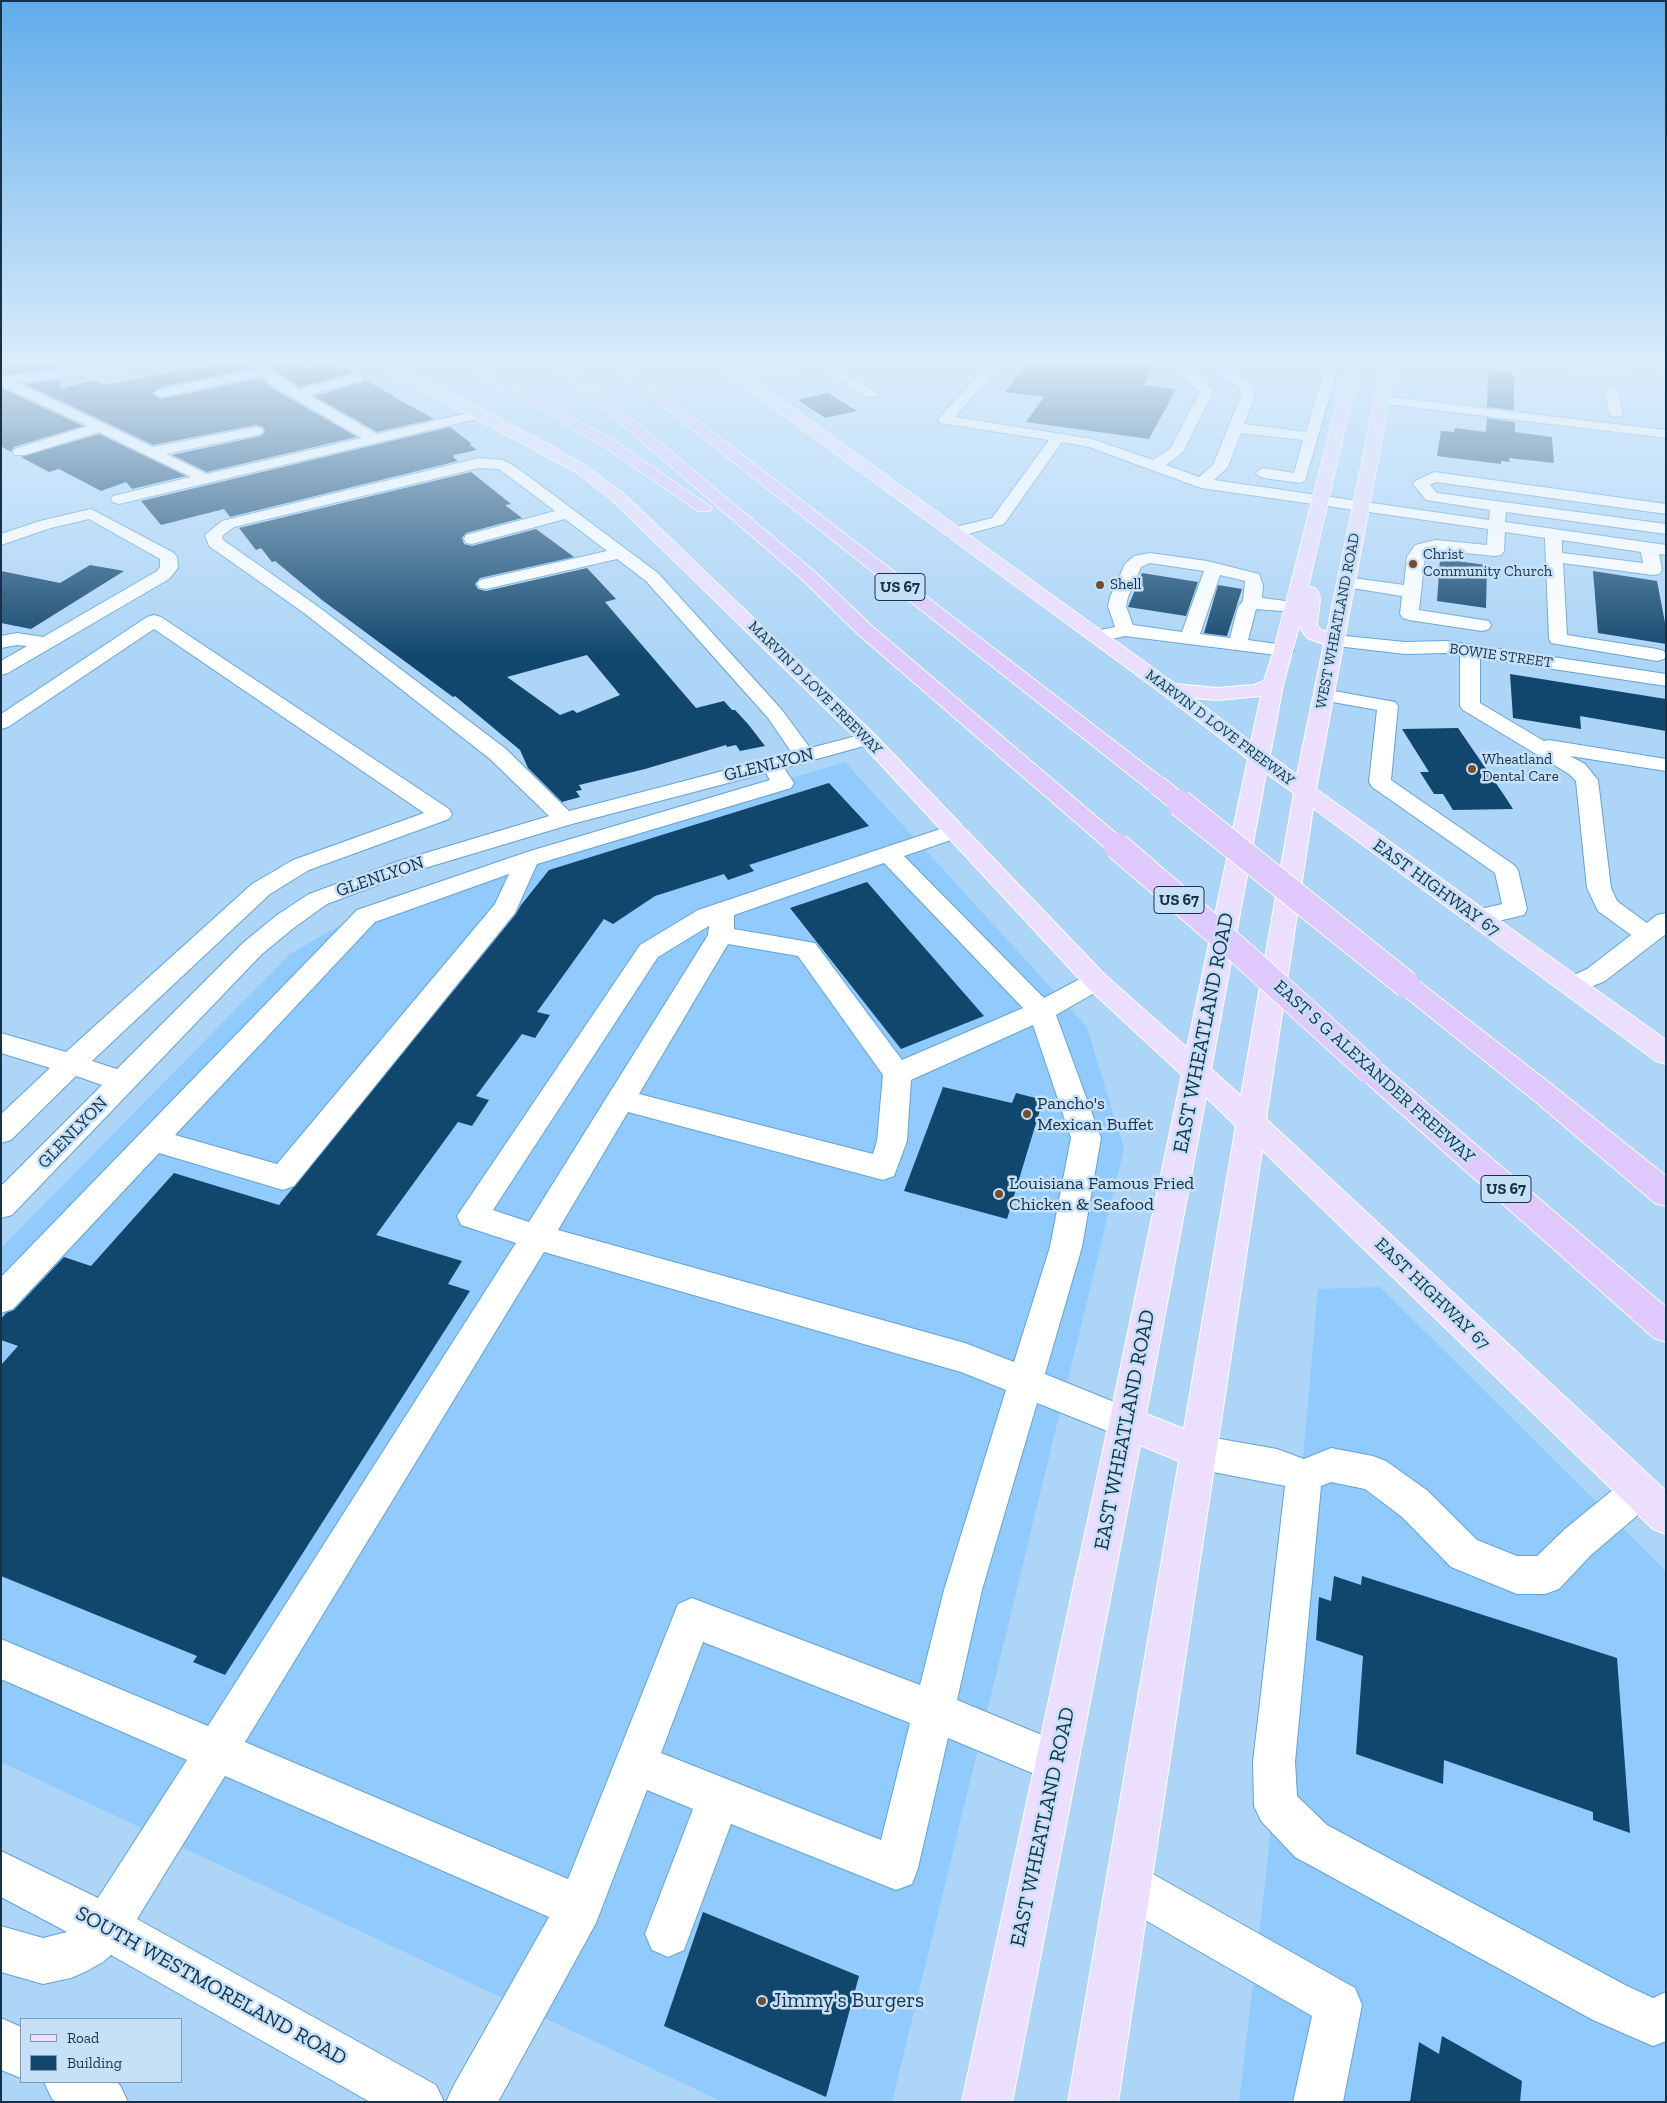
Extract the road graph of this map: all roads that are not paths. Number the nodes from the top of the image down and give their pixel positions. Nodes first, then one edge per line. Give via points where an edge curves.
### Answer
1 (173, 462) edge
2 (275, 462) edge
3 (568, 462) edge
4 (638, 462) edge
5 (674, 462) edge
6 (742, 462) edge
7 (857, 462) edge
8 (1040, 462) edge
9 (1144, 462) edge
10 (1160, 462) edge
11 (1222, 462) edge
12 (1304, 462) edge
13 (1330, 462) edge
14 (1370, 462) edge
15 (1154, 466) junction
16 (1220, 467) junction
17 (206, 478) junction
18 (1201, 483) junction
19 (1498, 486) junction
20 (119, 499) dead end
21 (1321, 500) junction
22 (1361, 506) junction
23 (1498, 506) junction
24 (1666, 509) edge
25 (567, 513) junction
26 (717, 519) dead end
27 (1497, 525) junction
28 (1666, 529) edge
29 (954, 533) junction
30 (1553, 533) junction
31 (472, 539) dead end
32 (1, 540) edge
33 (1657, 548) edge
34 (620, 553) junction
35 (761, 555) dead end
36 (1554, 556) junction
37 (1214, 568) junction
38 (1304, 569) junction
39 (1346, 582) junction
40 (486, 584) dead end
41 (1412, 592) junction
42 (1252, 604) junction
43 (1295, 607) junction
44 (1482, 625) dead end
45 (1125, 630) junction
46 (866, 632) junction
47 (1097, 637) junction
48 (1189, 638) junction
49 (1334, 641) junction
50 (1, 642) edge
51 (46, 643) junction
52 (1238, 644) junction
53 (1284, 650) junction
54 (1470, 651) junction
55 (1657, 655) dead end
56 (1, 669) edge
57 (1666, 680) edge
58 (1273, 685) junction
59 (1170, 690) junction
60 (1323, 695) junction
61 (1, 723) edge
62 (868, 739) junction
63 (1533, 744) junction
64 (804, 755) junction
65 (1258, 758) junction
66 (771, 764) junction
67 (1666, 765) edge
68 (1305, 790) junction
69 (564, 819) junction
70 (955, 831) junction
71 (888, 854) junction
72 (527, 860) junction
73 (232, 916) junction
74 (1477, 918) junction
75 (722, 923) junction
76 (1656, 928) edge
77 (274, 931) junction
78 (1096, 981) junction
79 (1572, 986) junction
80 (1041, 1011) junction
81 (1, 1043) edge
82 (1666, 1054) edge
83 (71, 1064) junction
84 (1197, 1072) junction
85 (897, 1074) junction
86 (123, 1082) junction
87 (621, 1100) junction
88 (1251, 1122) junction
89 (1, 1132) edge
90 (154, 1140) junction
91 (1666, 1194) edge
92 (1, 1206) edge
93 (537, 1237) junction
94 (1, 1300) edge
95 (1641, 1306) junction
96 (1666, 1328) edge
97 (1666, 1333) edge
98 (1026, 1384) junction
99 (1127, 1423) junction
100 (1198, 1452) junction
101 (1304, 1476) junction
102 (1639, 1490) junction
103 (1666, 1516) edge
104 (1, 1659) edge
105 (935, 1712) junction
106 (218, 1751) junction
107 (1056, 1762) junction
108 (634, 1764) junction
109 (719, 1798) junction
110 (1, 1873) edge
111 (1128, 1885) junction
112 (580, 1907) junction
113 (106, 1927) junction
114 (668, 1934) dead end
115 (1, 1949) edge
116 (1666, 2016) edge
117 (1, 2042) edge
118 (20, 2053) edge
119 (71, 2083) edge
120 (103, 2102) edge
121 (419, 2102) edge
122 (471, 2102) edge
123 (987, 2102) edge
124 (1093, 2102) edge
125 (1318, 2102) edge

1 - 17 street
2 - 17 street
3 - 62 main road, MARVIN D LOVE FREEWAY via 618,497
4 - 26 highway
5 - 46 highway, US 67 via 809,576
6 - 91 highway, US 67, bridge via 1157,785
7 - 29 main road, MARVIN D LOVE FREEWAY
8 - 29 street via 998,521
9 - 15 street
10 - 15 street
11 - 16 street
12 - 16 street via 1300,478
13 - 21 main road
14 - 22 main road, WEST WHEATLAND ROAD
15 - 18 street
16 - 18 street
17 - 20 street
18 - 21 street
19 - 23 street
19 - 23 street via 1434,478 1421,484 1432,497
19 - 24 street
21 - 22 street
21 - 38 main road
22 - 27 street
22 - 39 main road, WEST WHEATLAND ROAD
23 - 27 street
23 - 28 street
25 - 31 street
25 - 34 street
25 - 69 street via 511,470 479,463 250,518 228,524 213,535 215,542 310,609 498,754
27 - 30 street
27 - 41 street via 1495,551 1436,545 1421,549 1416,556
29 - 47 main road, MARVIN D LOVE FREEWAY
30 - 33 street
30 - 36 street
32 - 51 street via 46,524 91,514 168,557 169,568 163,575
33 - 36 street via 1653,570
34 - 40 street
34 - 64 street via 658,584 775,714
35 - 46 highway
36 - 55 street via 1558,639
37 - 42 street via 1253,578
37 - 45 street via 1150,558 1134,564 1117,606
37 - 48 street
38 - 43 main road
38 - 49 main road via 1311,599 1308,626 1314,634
39 - 41 street
39 - 49 main road, WEST WHEATLAND ROAD
41 - 44 street via 1409,614
42 - 43 street
42 - 52 street via 1247,607
43 - 53 main road
45 - 47 street
45 - 48 street
46 - 95 highway, EAST S G ALEXANDER FREEWAY / US 67, bridge via 1117,846
47 - 59 main road, MARVIN D LOVE FREEWAY
48 - 52 street
49 - 54 street, BOWIE STREET
49 - 60 main road, WEST WHEATLAND ROAD
50 - 51 street
51 - 56 street
52 - 53 street
53 - 58 main road
54 - 57 street, BOWIE STREET
54 - 63 street via 1470,706
58 - 59 main road via 1242,693
58 - 65 main road
59 - 65 main road, MARVIN D LOVE FREEWAY
60 - 68 main road, WEST WHEATLAND ROAD
60 - 74 street via 1388,706 1380,782 1506,870 1515,909
61 - 73 street via 154,621 441,814 301,866 261,889
62 - 64 street, GLENLYON
62 - 70 main road, MARVIN D LOVE FREEWAY
63 - 67 street
63 - 76 street via 1577,769 1588,780 1599,888 1607,905
64 - 66 street, GLENLYON
65 - 68 main road, MARVIN D LOVE FREEWAY
65 - 84 main road, EAST WHEATLAND ROAD
66 - 69 street, GLENLYON
66 - 72 street via 783,783
68 - 74 main road, EAST HIGHWAY 67
68 - 88 main road
69 - 77 street, GLENLYON via 352,885 318,899
70 - 71 street
70 - 78 main road, MARVIN D LOVE FREEWAY
71 - 75 street
71 - 80 street
72 - 90 street via 366,916
72 - 90 street via 506,908 283,1178
73 - 77 street
73 - 83 street
74 - 79 main road, EAST HIGHWAY 67
75 - 85 street via 806,949
75 - 87 street
75 - 93 street via 706,916 649,951 472,1216
76 - 79 street via 1596,975
77 - 86 street, GLENLYON via 253,948
78 - 80 street
78 - 84 main road, MARVIN D LOVE FREEWAY
79 - 82 main road, EAST HIGHWAY 67
80 - 85 street
80 - 98 street via 1086,1138 1066,1247
81 - 83 street
83 - 86 street
83 - 89 street
84 - 88 main road, EAST HIGHWAY 67
84 - 99 main road, EAST WHEATLAND ROAD
85 - 87 street via 892,1142 883,1168
86 - 92 street, GLENLYON
87 - 93 street
88 - 100 main road
88 - 102 main road, EAST HIGHWAY 67
90 - 94 street
93 - 98 street via 965,1358
93 - 106 street
95 - 96 highway, EAST S G ALEXANDER FREEWAY / US 67
95 - 97 highway
98 - 99 street
98 - 105 street via 963,1590
99 - 100 main road
99 - 107 main road, EAST WHEATLAND ROAD
100 - 101 street via 1277,1466
100 - 111 main road
101 - 102 street via 1331,1465 1373,1473 1415,1504 1464,1554 1516,1575 1545,1575
101 - 116 street via 1274,1762 1276,1806 1311,1842 1610,2003 1654,2022
102 - 103 main road, EAST HIGHWAY 67
104 - 106 street
105 - 107 street
105 - 108 street via 692,1618
105 - 109 street via 896,1868
106 - 112 street
106 - 113 street
107 - 123 main road, EAST WHEATLAND ROAD
108 - 109 street
108 - 112 street
109 - 114 street
110 - 113 street, SOUTH WESTMORELAND ROAD
111 - 124 main road
111 - 125 street via 1338,2006
112 - 122 street
113 - 115 street via 87,1946 71,1955 43,1960
113 - 121 street, SOUTH WESTMORELAND ROAD
117 - 118 street
119 - 120 street

